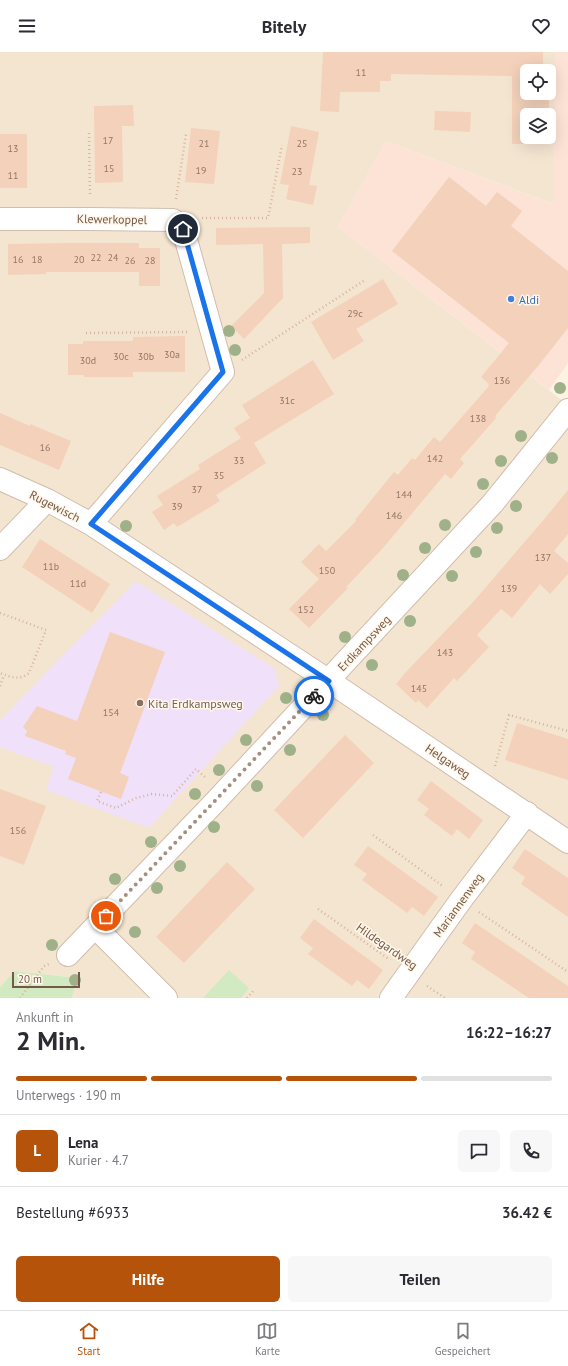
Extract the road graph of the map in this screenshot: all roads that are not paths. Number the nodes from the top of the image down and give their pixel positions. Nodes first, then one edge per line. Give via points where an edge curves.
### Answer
1 (0, 219) edge
2 (568, 410) edge
3 (0, 479) edge
4 (47, 500) junction
5 (91, 524) junction
6 (0, 549) edge
7 (329, 681) junction
8 (526, 814) junction
9 (568, 842) edge
10 (95, 928) junction
11 (68, 955) road end
12 (166, 998) edge
13 (390, 998) edge

1 - 5 street, Klewerkoppel via 90,219 178,225 213,332 223,372
2 - 7 street, Erdkampsweg via 493,503
3 - 4 street, Rugewisch
4 - 5 street, Rugewisch
4 - 6 street
5 - 7 street, Rugewisch
7 - 8 street, Helgaweg
7 - 10 street, Erdkampsweg
8 - 9 street, Helgaweg
8 - 13 street, Mariannenweg
10 - 11 street, Erdkampsweg
10 - 12 street

